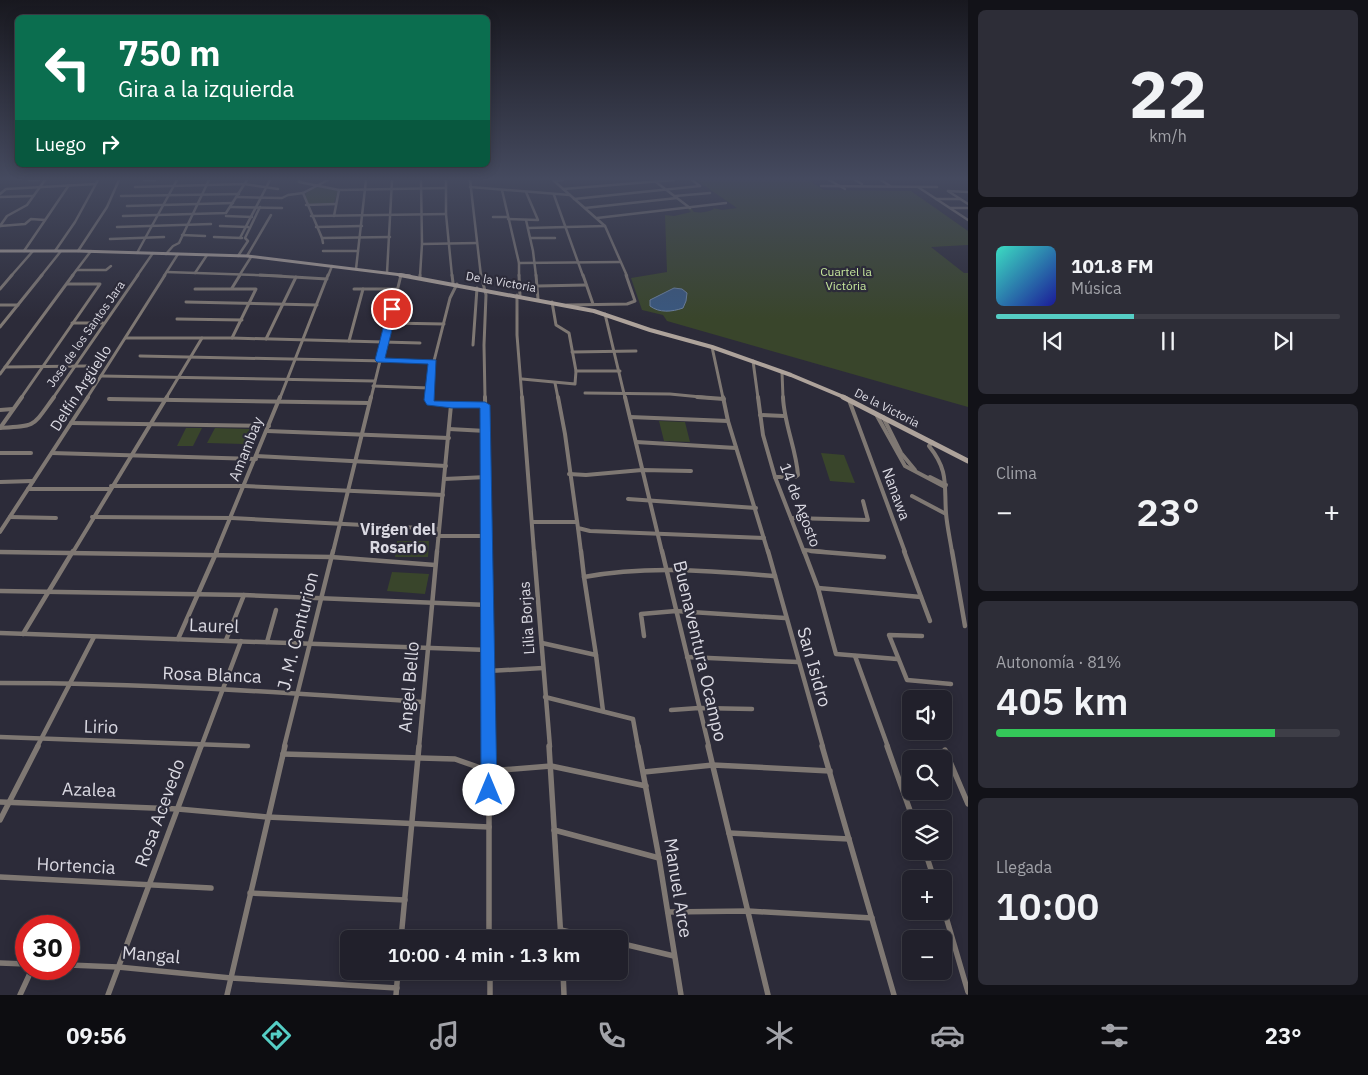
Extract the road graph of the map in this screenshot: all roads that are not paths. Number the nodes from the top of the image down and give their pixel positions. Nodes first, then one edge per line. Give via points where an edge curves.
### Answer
1 (41, 226) edge
2 (72, 226) edge
3 (94, 226) edge
4 (137, 226) edge
5 (152, 226) edge
6 (186, 226) edge
7 (232, 226) edge
8 (265, 226) edge
9 (342, 226) edge
10 (362, 226) edge
11 (390, 226) edge
12 (421, 226) edge
13 (448, 226) edge
14 (475, 226) edge
15 (510, 226) edge
16 (588, 226) edge
17 (605, 226) edge
18 (117, 227) dead end
19 (248, 227) junction
20 (316, 227) joint
21 (565, 227) junction
22 (528, 228) joint
23 (182, 236) junction
24 (205, 236) dead end
25 (146, 237) junction
26 (164, 237) dead end
27 (214, 237) dead end
28 (390, 237) junction
29 (240, 238) junction
30 (245, 238) junction
31 (322, 238) junction
32 (360, 238) junction
33 (531, 238) junction
34 (555, 238) dead end
35 (110, 239) dead end
36 (323, 243) dead end
37 (477, 243) junction
38 (422, 244) junction
39 (450, 244) junction
40 (24, 251) junction
41 (33, 251) junction
42 (55, 251) junction
43 (61, 251) junction
44 (78, 251) junction
45 (90, 251) junction
46 (323, 251) dead end
47 (358, 251) junction
48 (1, 252) edge
49 (137, 253) junction
50 (153, 253) junction
51 (166, 254) junction
52 (178, 254) junction
53 (207, 255) junction
54 (238, 256) junction
55 (249, 256) junction
56 (577, 262) junction
57 (620, 262) junction
58 (518, 263) junction
59 (534, 263) junction
60 (111, 266) dead end
61 (332, 266) junction
62 (356, 269) junction
63 (77, 270) junction
64 (167, 272) junction
65 (195, 273) junction
66 (387, 273) junction
67 (242, 274) junction
68 (401, 275) junction
69 (296, 277) junction
70 (420, 277) junction
71 (327, 279) junction
72 (67, 284) junction
73 (455, 284) junction
74 (586, 284) junction
75 (537, 286) junction
76 (232, 288) junction
77 (477, 288) junction
78 (0, 289) edge
79 (195, 289) dead end
80 (354, 289) dead end
81 (363, 289) junction
82 (397, 290) junction
83 (485, 290) junction
84 (519, 296) junction
85 (538, 299) junction
86 (186, 302) dead end
87 (552, 302) junction
88 (250, 303) junction
89 (283, 304) junction
90 (593, 304) junction
91 (0, 305) edge
92 (317, 305) junction
93 (18, 306) junction
94 (577, 306) junction
95 (605, 314) junction
96 (176, 319) dead end
97 (242, 320) junction
98 (72, 323) junction
99 (103, 323) junction
100 (389, 323) junction
101 (444, 324) junction
102 (0, 327) edge
103 (126, 338) junction
104 (202, 338) junction
105 (232, 338) junction
106 (266, 339) junction
107 (304, 340) junction
108 (349, 341) junction
109 (385, 341) junction
110 (420, 343) dead end
111 (473, 346) dead end
112 (712, 347) junction
113 (636, 351) dead end
114 (572, 352) junction
115 (614, 352) junction
116 (140, 356) dead end
117 (190, 357) junction
118 (296, 358) junction
119 (380, 360) junction
120 (753, 361) junction
121 (432, 362) junction
122 (43, 366) junction
123 (74, 366) junction
124 (88, 366) dead end
125 (5, 367) junction
126 (576, 371) junction
127 (620, 371) junction
128 (782, 372) junction
129 (0, 374) edge
130 (101, 376) junction
131 (178, 377) junction
132 (288, 379) junction
133 (522, 379) junction
134 (374, 381) junction
135 (555, 383) junction
136 (373, 386) junction
137 (429, 388) junction
138 (625, 392) junction
139 (585, 393) dead end
140 (109, 399) dead end
141 (165, 399) junction
142 (724, 399) junction
143 (849, 399) junction
144 (278, 402) junction
145 (368, 403) junction
146 (485, 405) junction
147 (452, 406) junction
148 (13, 409) junction
149 (0, 410) edge
150 (760, 414) junction
151 (876, 414) junction
152 (784, 416) junction
153 (630, 417) junction
154 (883, 417) junction
155 (728, 421) junction
156 (71, 423) junction
157 (33, 424) joint
158 (150, 424) junction
159 (269, 426) junction
160 (0, 428) edge
161 (449, 429) junction
162 (267, 431) junction
163 (486, 431) junction
164 (360, 434) junction
165 (448, 438) junction
166 (636, 442) junction
167 (932, 442) junction
168 (736, 448) junction
169 (31, 453) dead end
170 (0, 454) edge
171 (52, 454) junction
172 (130, 456) junction
173 (256, 457) junction
174 (355, 461) junction
175 (968, 461) edge
176 (446, 466) junction
177 (911, 469) junction
178 (642, 470) junction
179 (691, 471) dead end
180 (569, 474) junction
181 (775, 477) junction
182 (487, 478) junction
183 (444, 479) junction
184 (33, 481) junction
185 (0, 482) edge
186 (245, 486) junction
187 (946, 486) junction
188 (110, 487) junction
189 (28, 489) junction
190 (349, 491) junction
191 (442, 495) junction
192 (912, 496) dead end
193 (628, 499) dead end
194 (650, 500) junction
195 (863, 501) dead end
196 (756, 508) junction
197 (946, 514) junction
198 (10, 517) junction
199 (92, 517) junction
200 (56, 518) dead end
201 (232, 518) junction
202 (791, 518) junction
203 (532, 522) junction
204 (576, 522) junction
205 (341, 523) junction
206 (578, 528) junction
207 (439, 529) junction
208 (0, 532) edge
209 (658, 534) junction
210 (438, 536) junction
211 (488, 536) junction
212 (764, 538) junction
213 (804, 550) junction
214 (0, 552) edge
215 (71, 552) junction
216 (215, 555) junction
217 (331, 557) junction
218 (884, 557) dead end
219 (435, 565) junction
220 (666, 570) junction
221 (584, 576) junction
222 (775, 576) junction
223 (818, 588) junction
224 (0, 591) edge
225 (48, 591) junction
226 (198, 595) junction
227 (244, 595) junction
228 (921, 597) junction
229 (321, 598) junction
230 (432, 604) junction
231 (488, 605) junction
232 (276, 610) dead end
233 (676, 612) junction
234 (786, 618) junction
235 (930, 621) dead end
236 (965, 626) dead end
237 (0, 634) edge
238 (23, 634) junction
239 (644, 636) dead end
240 (922, 636) dead end
241 (94, 637) junction
242 (178, 639) junction
243 (226, 640) junction
244 (241, 641) junction
245 (267, 642) junction
246 (542, 643) junction
247 (310, 644) junction
248 (427, 648) junction
249 (488, 650) junction
250 (596, 655) junction
251 (854, 656) junction
252 (687, 657) junction
253 (897, 659) junction
254 (798, 662) junction
255 (543, 668) junction
256 (488, 671) junction
257 (0, 683) edge
258 (70, 683) junction
259 (951, 684) dead end
260 (223, 688) junction
261 (298, 692) junction
262 (545, 697) junction
263 (422, 702) junction
264 (699, 708) junction
265 (752, 709) dead end
266 (671, 710) dead end
267 (603, 712) junction
268 (0, 738) edge
269 (43, 739) junction
270 (201, 745) junction
271 (248, 746) dead end
272 (283, 754) junction
273 (417, 758) junction
274 (713, 765) junction
275 (551, 766) junction
276 (952, 766) edge
277 (489, 771) junction
278 (830, 771) junction
279 (644, 772) junction
280 (646, 786) junction
281 (0, 802) edge
282 (10, 802) junction
283 (968, 804) edge
284 (178, 809) junction
285 (911, 810) edge
286 (267, 817) junction
287 (0, 820) edge
288 (411, 825) junction
289 (489, 827) junction
290 (554, 830) junction
291 (729, 833) junction
292 (849, 839) junction
293 (659, 858) junction
294 (0, 877) edge
295 (150, 885) junction
296 (211, 888) dead end
297 (250, 893) junction
298 (404, 900) junction
299 (748, 911) junction
300 (668, 912) junction
301 (872, 918) junction
302 (947, 920) edge
303 (402, 930) edge
304 (489, 930) edge
305 (561, 930) edge
306 (628, 945) edge
307 (674, 956) junction
308 (0, 963) edge
309 (15, 964) edge
310 (80, 965) edge
311 (118, 967) junction
312 (231, 978) junction
313 (27, 980) edge
314 (490, 980) edge
315 (563, 980) edge
316 (968, 990) edge
317 (396, 992) edge
318 (20, 995) edge
319 (108, 995) edge
320 (227, 995) edge
321 (490, 995) edge
322 (564, 995) edge
323 (681, 995) edge
324 (768, 995) edge
325 (894, 995) edge

1 - 40 street
2 - 42 street
3 - 44 street
4 - 18 street
5 - 25 street
6 - 23 street
7 - 19 street
8 - 55 street
9 - 20 street
10 - 32 street
11 - 28 street
12 - 38 street
13 - 39 street
14 - 37 street
15 - 58 street, Lilia Borjas
16 - 21 street
17 - 57 street
19 - 29 street
19 - 30 street
20 - 31 street
21 - 22 street
21 - 56 street
22 - 33 street
23 - 24 street
23 - 51 street
25 - 26 street
25 - 35 street
25 - 49 street
27 - 29 street
28 - 32 street
28 - 66 street
29 - 30 street
30 - 54 street via 248,241
31 - 32 street
31 - 36 street
32 - 47 street
33 - 34 street
33 - 59 street
37 - 39 street
37 - 83 street
38 - 39 street
38 - 70 street
39 - 73 street
40 - 41 main road, De la Victoria
40 - 48 main road, De la Victoria
41 - 42 main road, De la Victoria
41 - 78 street
42 - 43 main road, De la Victoria
43 - 44 main road, De la Victoria
43 - 93 street
44 - 45 main road, De la Victoria
45 - 49 main road, De la Victoria
45 - 63 street
46 - 47 street
47 - 62 street
49 - 50 main road, De la Victoria
50 - 51 main road, De la Victoria
50 - 99 street, Jose de los Santos Jara
51 - 52 main road, De la Victoria
52 - 53 main road, De la Victoria
52 - 64 street, Delfín Argüello
53 - 54 main road, De la Victoria
53 - 65 street
54 - 55 main road, De la Victoria
55 - 61 main road, De la Victoria
55 - 67 street
56 - 57 street
56 - 59 street
56 - 74 street
57 - 90 street via 635,302
58 - 59 street
58 - 84 street, Lilia Borjas
59 - 75 street
60 - 63 street via 106,270
61 - 62 main road, De la Victoria
61 - 71 street, Amambay
62 - 66 main road, De la Victoria
63 - 72 street
64 - 65 street
64 - 103 street, Delfín Argüello
65 - 67 street
66 - 68 main road, De la Victoria
67 - 69 street
67 - 76 street
68 - 70 main road, De la Victoria
68 - 82 street, J. M. Centurion
69 - 71 street
69 - 89 street
70 - 73 main road, De la Victoria
71 - 92 street, Amambay
72 - 98 street via 100,284
72 - 125 street
73 - 77 main road, De la Victoria
73 - 101 street
74 - 75 street
74 - 90 street
75 - 85 street
76 - 79 street
76 - 88 street via 256,289
77 - 83 main road, De la Victoria
77 - 111 street
80 - 81 street
81 - 82 street
81 - 108 street
82 - 100 street, J. M. Centurion
83 - 84 main road, De la Victoria
83 - 146 street
84 - 85 main road, De la Victoria
84 - 133 street, Lilia Borjas via 517,328
85 - 87 main road, De la Victoria
86 - 88 street
87 - 94 main road, De la Victoria
87 - 114 street via 556,324 569,333
88 - 89 street
88 - 97 street
89 - 92 street
89 - 106 street
90 - 94 street
91 - 93 street
92 - 107 street, Amambay
93 - 102 street
94 - 95 main road, De la Victoria
95 - 112 main road, De la Victoria
95 - 115 street, Buenaventura Ocampo
96 - 97 street
97 - 105 street
98 - 99 street
98 - 122 street
99 - 123 street, Jose de los Santos Jara
100 - 101 street
100 - 109 street, J. M. Centurion
101 - 121 street
103 - 104 street
103 - 130 street, Delfín Argüello
104 - 105 street
104 - 117 street
105 - 106 street
106 - 107 street
107 - 108 street
107 - 118 street, Amambay
108 - 109 street
109 - 110 street
109 - 119 street, J. M. Centurion
112 - 120 main road, De la Victoria
112 - 142 street, San Isidro
113 - 115 street
114 - 115 street
114 - 126 street
115 - 127 street, Buenaventura Ocampo
116 - 117 street
117 - 118 street
117 - 131 street
118 - 119 street
118 - 132 street, Amambay
119 - 121 street
119 - 134 street, J. M. Centurion
120 - 128 main road, De la Victoria
120 - 150 street, 14 de Agosto
121 - 137 street
122 - 123 street
122 - 125 street
122 - 148 street
123 - 124 street
123 - 157 street, Jose de los Santos Jara
125 - 129 street
126 - 127 street
126 - 135 street via 574,384
127 - 138 street, Buenaventura Ocampo
128 - 143 main road, De la Victoria
128 - 152 street
130 - 131 street
130 - 156 street, Delfín Argüello
131 - 132 street
131 - 141 street
132 - 134 street
132 - 144 street, Amambay
133 - 135 street
133 - 203 street, Lilia Borjas
134 - 136 street, J. M. Centurion
135 - 180 street
136 - 137 street
136 - 145 street, J. M. Centurion
137 - 147 street via 430,403
138 - 139 street
138 - 142 street
138 - 153 street, Buenaventura Ocampo
140 - 141 street
141 - 144 street
141 - 158 street
142 - 155 street, San Isidro
143 - 151 main road, De la Victoria
143 - 228 street, Nanawa
144 - 145 street
144 - 159 street, Amambay
145 - 164 street, J. M. Centurion
146 - 147 street
146 - 163 street
147 - 161 street, Angel Bello
148 - 149 street
148 - 160 street
150 - 152 street
150 - 181 street, 14 de Agosto
151 - 154 main road, De la Victoria
151 - 177 street via 894,447
152 - 181 street via 798,475
153 - 155 street
153 - 166 street, Buenaventura Ocampo
154 - 167 main road, De la Victoria
154 - 177 street
155 - 168 street, San Isidro
156 - 158 street
156 - 171 street, Delfín Argüello
157 - 160 street
158 - 159 street
158 - 172 street
159 - 162 street, Amambay
161 - 163 street
161 - 165 street, Angel Bello
162 - 164 street
162 - 173 street, Amambay
163 - 182 street
164 - 165 street
164 - 174 street, J. M. Centurion
165 - 176 street, Angel Bello
166 - 168 street
166 - 178 street, Buenaventura Ocampo
167 - 175 main road, De la Victoria
167 - 187 street via 929,446 936,455
168 - 196 street, San Isidro
169 - 170 street
171 - 172 street
171 - 184 street, Delfín Argüello
172 - 173 street
172 - 188 street
173 - 174 street
173 - 186 street, Amambay
174 - 176 street
174 - 190 street, J. M. Centurion
176 - 183 street, Angel Bello
177 - 187 street
178 - 179 street
178 - 180 street
178 - 194 street, Buenaventura Ocampo
180 - 204 street
181 - 202 street, 14 de Agosto
182 - 183 street
182 - 211 street
183 - 191 street, Angel Bello
184 - 185 street
184 - 189 street, Delfín Argüello
186 - 188 street
186 - 190 street
186 - 201 street, Amambay
187 - 197 street
188 - 189 street
188 - 199 street
189 - 198 street, Delfín Argüello
190 - 191 street
190 - 205 street, J. M. Centurion
191 - 207 street, Angel Bello
192 - 197 street
193 - 194 street
194 - 196 street
194 - 209 street, Buenaventura Ocampo
195 - 202 street via 868,520
196 - 212 street, San Isidro
197 - 236 street
198 - 200 street
198 - 208 street, Delfín Argüello
199 - 201 street
199 - 215 street
201 - 205 street
201 - 216 street, Amambay
202 - 213 street, 14 de Agosto
203 - 204 street
203 - 246 street, Lilia Borjas
204 - 206 street
205 - 207 street
205 - 217 street, J. M. Centurion
206 - 209 street via 590,532
206 - 221 street
207 - 210 street, Angel Bello
209 - 212 street
209 - 220 street, Buenaventura Ocampo
210 - 211 street
210 - 219 street, Angel Bello
211 - 231 street
212 - 222 street, San Isidro
213 - 218 street
213 - 223 street, 14 de Agosto
214 - 215 street
215 - 216 street
215 - 225 street
216 - 217 street
216 - 226 street, Amambay
217 - 219 street
217 - 229 street, J. M. Centurion
219 - 230 street, Angel Bello
220 - 221 street via 617,571
220 - 222 street
220 - 233 street, Buenaventura Ocampo
221 - 250 street
222 - 234 street, San Isidro
223 - 228 street
223 - 251 street, 14 de Agosto via 837,655
224 - 225 street
225 - 226 street
225 - 238 street
226 - 227 street
226 - 242 street, Amambay
227 - 229 street
227 - 243 street
228 - 235 street, Nanawa
229 - 230 street
229 - 247 street, J. M. Centurion
230 - 231 street
230 - 248 street, Angel Bello
231 - 249 street
232 - 245 street
233 - 234 street
233 - 239 street via 640,614
233 - 252 street, Buenaventura Ocampo
234 - 254 street, San Isidro
237 - 238 street, Laurel
238 - 241 street, Laurel
240 - 253 street via 888,634
241 - 242 street, Laurel
241 - 258 street
242 - 243 street, Laurel
243 - 244 street, Laurel
244 - 245 street, Laurel
244 - 260 street, Rosa Acevedo
245 - 247 street, Laurel
246 - 250 street
246 - 255 street, Lilia Borjas
247 - 248 street, Laurel
247 - 261 street, J. M. Centurion
248 - 249 street, Laurel
248 - 263 street, Angel Bello
249 - 256 street
250 - 267 street
251 - 253 street
251 - 285 street
252 - 254 street
252 - 264 street, Buenaventura Ocampo
253 - 259 street via 908,681
254 - 278 street, San Isidro
255 - 256 street
255 - 262 street, Lilia Borjas
256 - 277 street
257 - 258 street, Rosa Blanca
258 - 260 street, Rosa Blanca
258 - 269 street
260 - 261 street, Rosa Blanca
260 - 270 street, Rosa Acevedo
261 - 263 street, Rosa Blanca
261 - 272 street, J. M. Centurion
262 - 267 street
262 - 275 street, Lilia Borjas
263 - 273 street, Angel Bello
264 - 265 street
264 - 266 street
264 - 274 street, Buenaventura Ocampo
267 - 279 street, Manuel Arce via 634,719
268 - 269 street, Lirio
269 - 270 street, Lirio
269 - 282 street
270 - 271 street, Lirio
270 - 284 street, Rosa Acevedo
272 - 273 street
272 - 286 street, J. M. Centurion
273 - 277 street via 455,759
273 - 288 street, Angel Bello
274 - 278 street
274 - 279 street
274 - 291 street, Buenaventura Ocampo
275 - 277 street
275 - 280 street
275 - 290 street, Lilia Borjas
276 - 283 street
277 - 289 street
278 - 292 street, San Isidro
279 - 280 street, Manuel Arce
280 - 293 street, Manuel Arce
281 - 282 street, Azalea
282 - 284 street, Azalea
282 - 287 street
284 - 286 street, Azalea
284 - 295 street, Rosa Acevedo
286 - 288 street, Azalea
286 - 297 street, J. M. Centurion
288 - 289 street, Azalea
288 - 298 street, Angel Bello
289 - 304 street
290 - 293 street
290 - 305 street, Lilia Borjas
291 - 292 street
291 - 299 street, Buenaventura Ocampo
292 - 301 street, San Isidro
293 - 300 street, Manuel Arce
294 - 295 street, Hortencia
295 - 296 street, Hortencia
295 - 311 street, Rosa Acevedo
297 - 298 street
297 - 312 street, J. M. Centurion
298 - 303 street, Angel Bello
299 - 300 street
299 - 301 street
299 - 324 street, Buenaventura Ocampo
300 - 307 street, Manuel Arce
301 - 325 street, San Isidro
302 - 316 street
306 - 307 street
307 - 323 street, Manuel Arce
308 - 309 street
310 - 311 street, Mangal
311 - 312 street, Mangal
311 - 319 street, Rosa Acevedo
312 - 317 street, Mangal
312 - 320 street, J. M. Centurion
313 - 318 street
314 - 321 street
315 - 322 street

